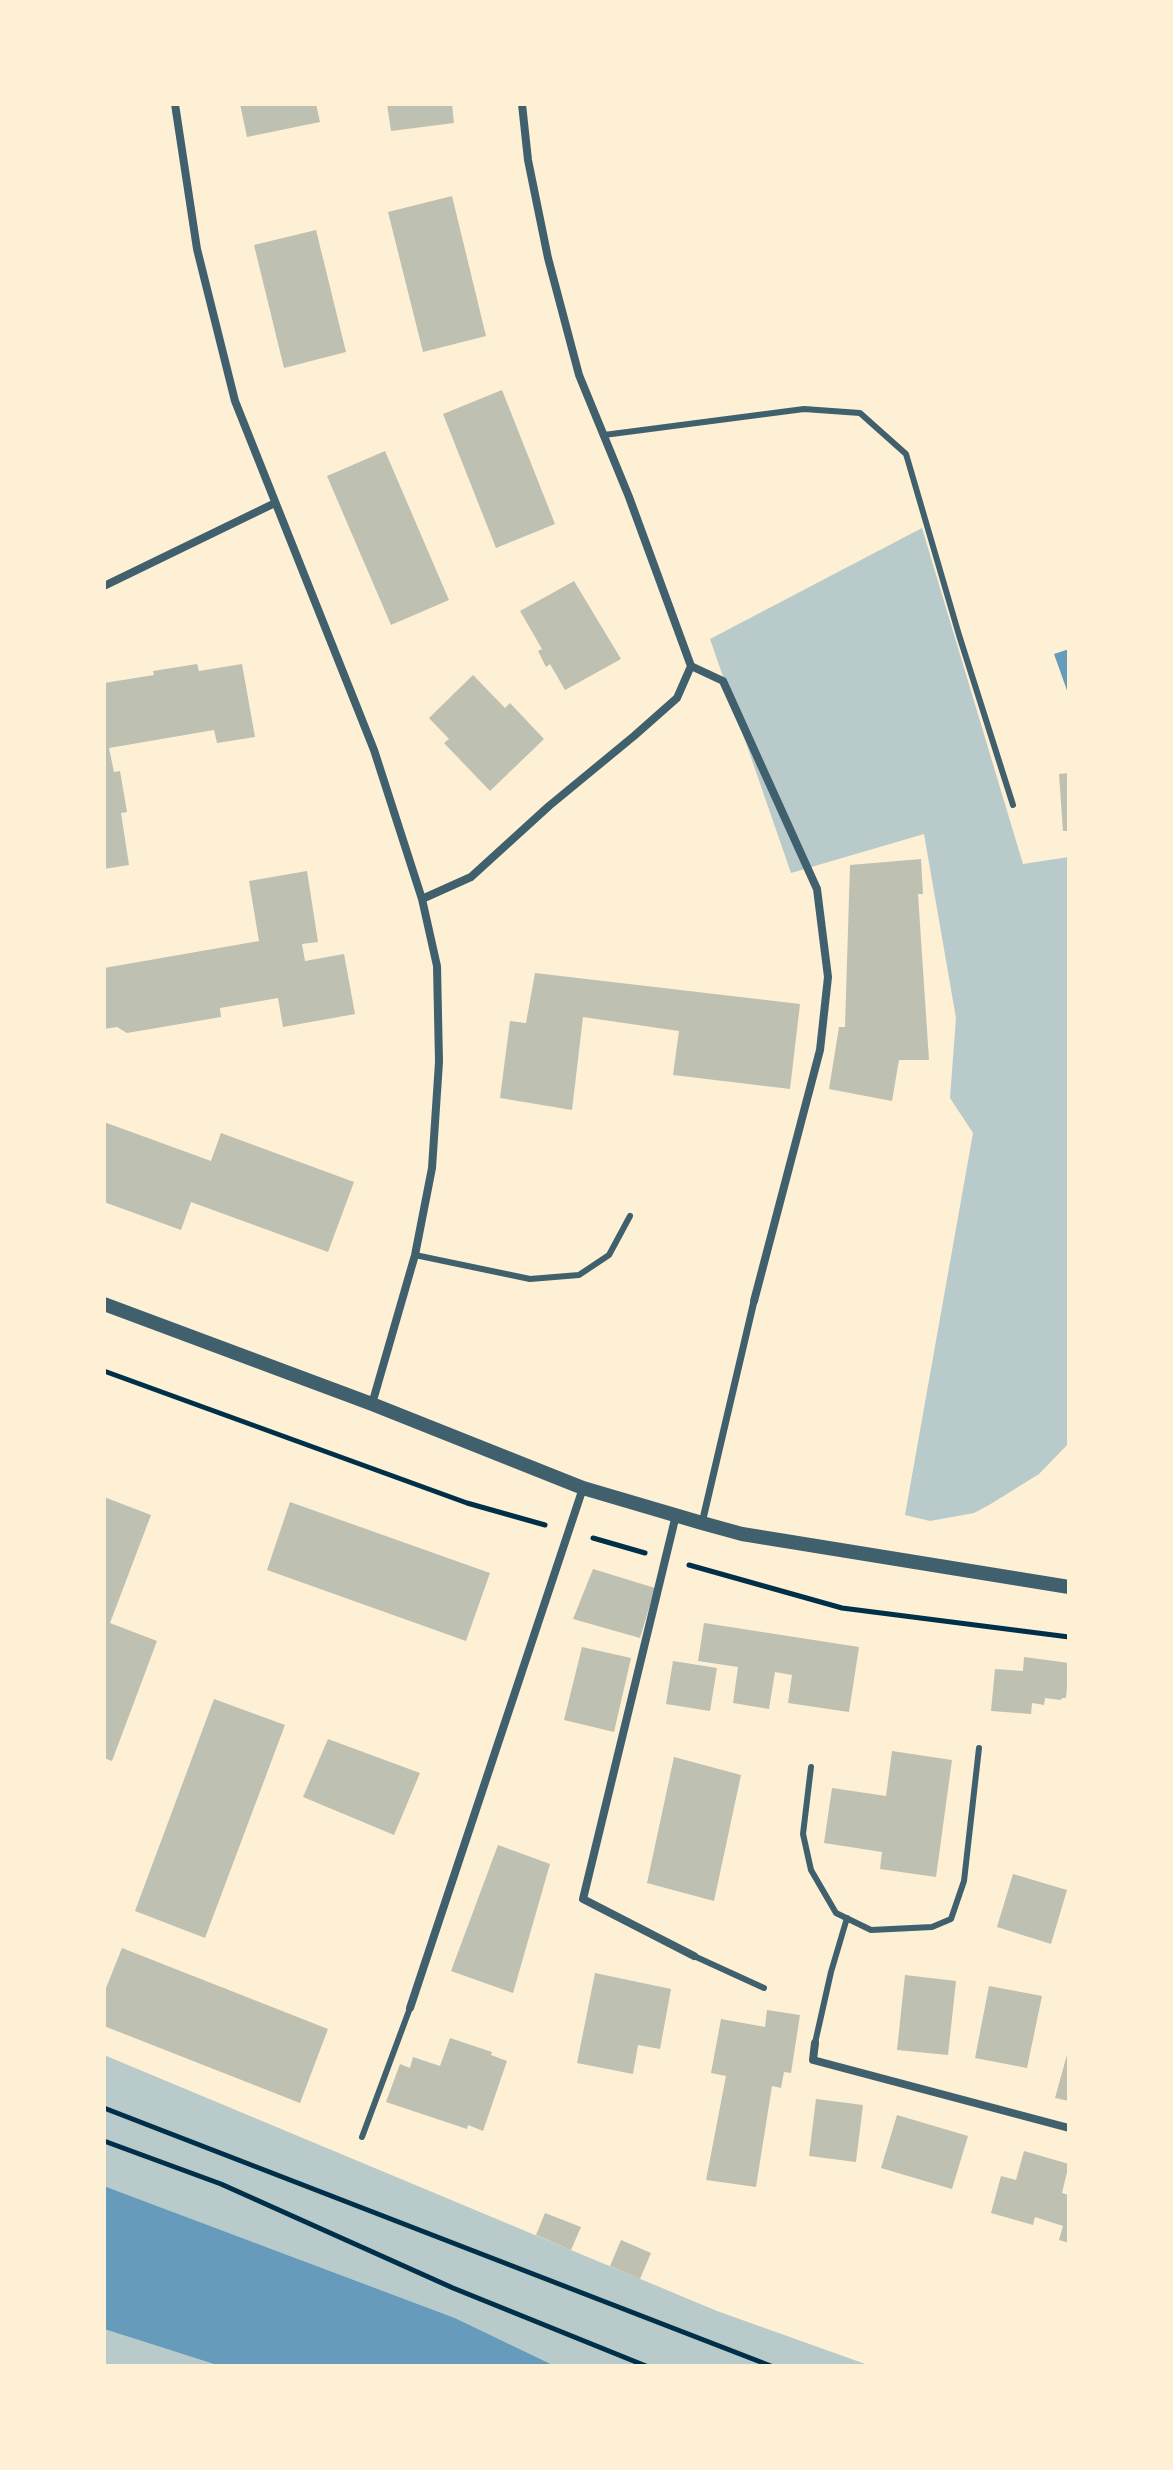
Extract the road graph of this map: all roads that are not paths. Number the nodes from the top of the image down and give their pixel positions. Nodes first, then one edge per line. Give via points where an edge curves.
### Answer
1 (175, 104) edge
2 (522, 104) edge
3 (604, 435) junction
4 (275, 503) junction
5 (104, 586) edge
6 (691, 666) junction
7 (1013, 805) dead end
8 (422, 899) junction
9 (630, 1216) dead end
10 (415, 1255) junction
11 (754, 1301) joint
12 (104, 1304) edge
13 (372, 1404) junction
14 (583, 1488) junction
15 (676, 1515) junction
16 (702, 1523) junction
17 (1069, 1587) edge
18 (979, 1748) dead end
19 (811, 1767) dead end
20 (847, 1918) junction
21 (694, 1956) joint
22 (764, 1988) dead end
23 (410, 2008) joint
24 (815, 2043) joint
25 (1069, 2128) edge
26 (362, 2137) dead end

1 - 4 street via 201,264 235,401
2 - 3 street via 548,258 579,375
3 - 6 street
3 - 7 lane via 804,409 860,413 906,454
4 - 5 street
4 - 8 street via 374,750
6 - 8 street via 677,698 634,736 471,877
6 - 11 street via 723,681 817,889 828,977 820,1050
8 - 10 street via 437,966 439,1062 432,1168
9 - 10 lane via 609,1255 579,1275 530,1279
10 - 13 street
11 - 16 street
12 - 13 street
13 - 14 street
14 - 15 street
14 - 23 street
15 - 16 street
15 - 21 street via 583,1899
16 - 17 street
18 - 20 lane via 964,1881 951,1919 932,1927 871,1930
19 - 20 lane via 803,1834 811,1870 836,1913
20 - 24 lane
21 - 22 lane
23 - 26 lane
24 - 25 street via 813,2060

